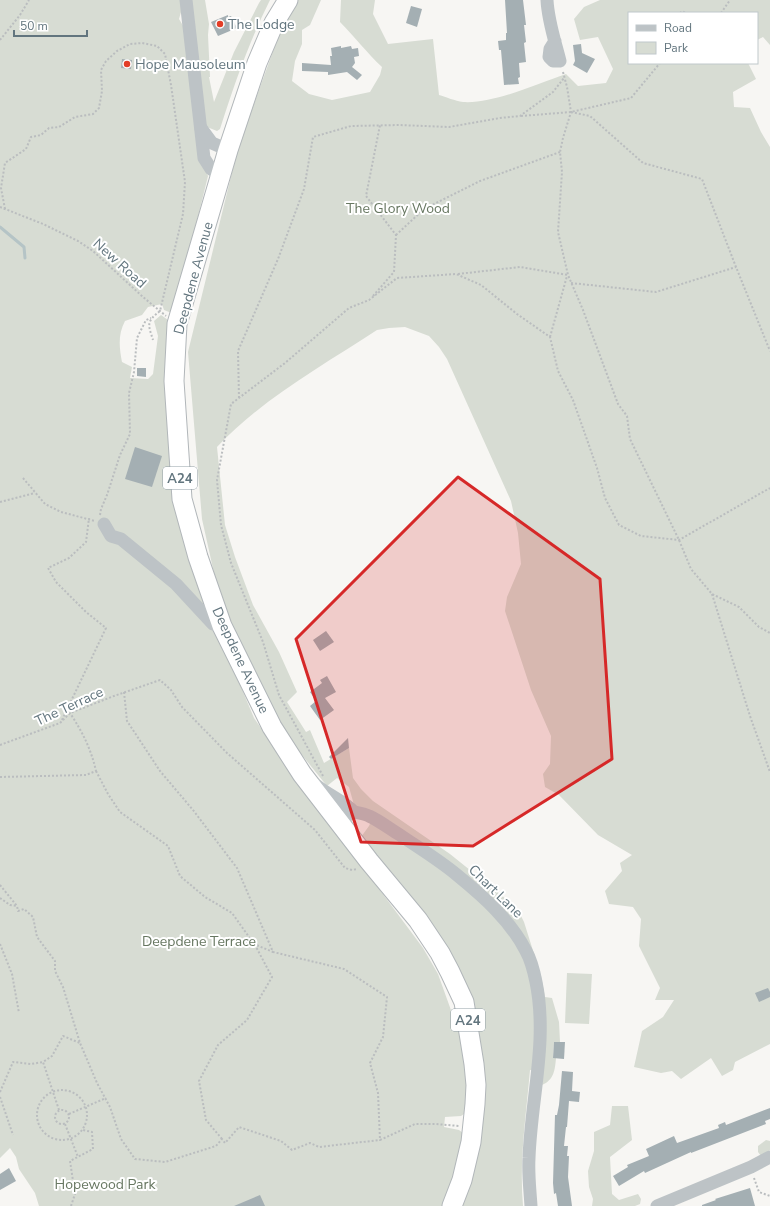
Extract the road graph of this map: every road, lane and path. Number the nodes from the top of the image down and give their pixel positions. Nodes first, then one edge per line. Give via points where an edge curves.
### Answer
1 (29, 0) edge
2 (186, 0) edge
3 (288, 0) edge
4 (547, 0) edge
5 (730, 0) edge
6 (721, 12) edge
7 (0, 40) edge
8 (560, 61) joint
9 (659, 64) edge
10 (564, 78) junction
11 (571, 112) junction
12 (520, 116) junction
13 (380, 125) junction
14 (200, 127) junction
15 (228, 150) junction
16 (560, 152) junction
17 (221, 176) junction
18 (0, 207) edge
19 (6, 210) junction
20 (396, 235) junction
21 (736, 267) junction
22 (456, 274) junction
23 (568, 275) junction
24 (571, 283) junction
25 (369, 300) junction
26 (160, 311) junction
27 (151, 318) junction
28 (177, 324) junction
29 (550, 337) junction
30 (153, 340) dead end
31 (770, 351) edge
32 (239, 398) junction
33 (23, 478) dead end
34 (770, 488) edge
35 (35, 493) junction
36 (0, 502) edge
37 (89, 518) junction
38 (104, 524) junction
39 (679, 540) junction
40 (712, 594) junction
41 (222, 626) junction
42 (770, 633) edge
43 (124, 692) junction
44 (70, 713) junction
45 (60, 723) junction
46 (0, 745) edge
47 (96, 771) junction
48 (770, 772) edge
49 (323, 776) dead end
50 (0, 777) edge
51 (347, 816) junction
52 (361, 866) dead end
53 (0, 885) edge
54 (0, 898) edge
55 (16, 906) junction
56 (0, 944) edge
57 (254, 944) junction
58 (273, 952) junction
59 (19, 1013) dead end
60 (80, 1043) junction
61 (43, 1062) junction
62 (0, 1092) edge
63 (53, 1092) junction
64 (0, 1097) edge
65 (106, 1098) junction
66 (86, 1106) junction
67 (59, 1110) junction
68 (69, 1114) junction
69 (65, 1124) junction
70 (473, 1127) junction
71 (83, 1130) junction
72 (13, 1135) dead end
73 (71, 1139) junction
74 (222, 1139) junction
75 (380, 1140) junction
76 (78, 1157) junction
77 (770, 1157) edge
78 (751, 1167) junction
79 (770, 1196) edge
80 (665, 1205) edge
81 (71, 1206) edge
82 (452, 1206) edge
83 (531, 1206) edge

1 - 7 path
2 - 14 street
3 - 15 highway, Deepdene Avenue / A24 via 274,23 257,63
4 - 8 street via 555,41 549,57 553,61
5 - 6 path
8 - 10 path
9 - 11 path via 632,98
10 - 11 path
10 - 12 path via 553,92
11 - 12 path
11 - 16 path
11 - 21 path via 590,116 643,163 702,179
12 - 13 path via 449,127
13 - 20 path via 366,196
13 - 32 path via 350,126 313,137 304,190 278,259 238,351
14 - 15 street via 212,143
14 - 17 street via 204,158 211,169
15 - 17 highway, Deepdene Avenue / A24
16 - 20 path via 480,182 424,209
16 - 23 path via 562,172 558,232
17 - 28 highway, Deepdene Avenue / A24
18 - 19 path, New Road
19 - 26 path, New Road via 78,241 93,251
19 - 26 path via 1,188 5,163 26,149 31,137 41,135 49,128 59,127 75,117 93,114 99,108 102,91 101,70 117,51 130,44 157,46 165,54 185,182 183,214
20 - 25 path via 394,272
21 - 24 path via 656,292
21 - 31 path
22 - 23 path via 520,267
22 - 25 path via 397,278
22 - 29 path via 481,286
23 - 24 path
23 - 29 path
24 - 39 path via 618,404 627,416 630,439
25 - 32 path via 348,308
26 - 27 path
26 - 28 path, New Road
27 - 30 path via 149,326
27 - 38 path via 146,320 137,338 129,393 130,434 101,509 100,517
28 - 41 highway, Deepdene Avenue / A24 via 174,381 182,499 198,558
29 - 39 path via 558,371 573,400 605,498 619,525 641,536
32 - 49 path via 231,404 217,480 221,525 231,563 263,642 279,695
33 - 35 path
34 - 39 path
35 - 36 path
35 - 37 path via 45,504 61,512
37 - 38 path
37 - 45 path via 86,542 69,558 48,568 56,582 106,628
38 - 41 street via 112,536 121,539 176,584 213,624
39 - 40 path via 691,568
40 - 42 path via 739,607 759,627
40 - 48 path
41 - 51 highway, Deepdene Avenue / A24 via 272,726 302,774
43 - 44 path, The Terrace
43 - 52 path, The Terrace via 160,680 171,690 182,707 227,753 315,830 345,868 352,870
43 - 58 path via 127,721 160,771 238,868
44 - 45 path, The Terrace
44 - 47 path via 93,756
45 - 46 path, The Terrace
47 - 50 path via 86,775
47 - 57 path via 120,812 168,846 180,876 205,897 232,913
51 - 70 highway, Deepdene Avenue / A24 via 370,861 418,920 440,953 464,1002 476,1085
51 - 83 street, Chart Lane via 369,816 451,870 500,913 527,952 537,989 540,1029 529,1158
53 - 55 path
54 - 55 path
55 - 60 path via 18,911 24,909 33,917 37,937 55,961 55,971 63,987
56 - 59 path via 12,974
57 - 58 path
57 - 74 path via 272,977 247,1020 218,1045 199,1081 206,1120
58 - 75 path via 344,968 388,997 384,1037 370,1063 378,1093
60 - 61 path via 62,1036 52,1056
60 - 65 path
61 - 62 path via 13,1062
61 - 63 path
63 - 66 path via 70,1091 77,1094
63 - 67 path
63 - 73 path via 40,1103 40,1127 53,1138
64 - 72 path
65 - 66 path
65 - 74 path via 121,1139 135,1159 165,1162 216,1146
66 - 68 path
66 - 71 path via 88,1115
67 - 68 path via 66,1110
67 - 69 path via 55,1116 56,1120 60,1124
68 - 69 path via 70,1119
69 - 73 path
70 - 75 path via 416,1124
70 - 82 highway, Deepdene Avenue / A24 via 462,1180
71 - 73 path
71 - 76 path via 92,1132 93,1149
73 - 76 path
74 - 75 path via 225,1143 239,1127 281,1141 292,1150 310,1143 320,1147
76 - 81 path via 70,1161 75,1194
77 - 78 street
78 - 79 path via 759,1192
78 - 80 street

